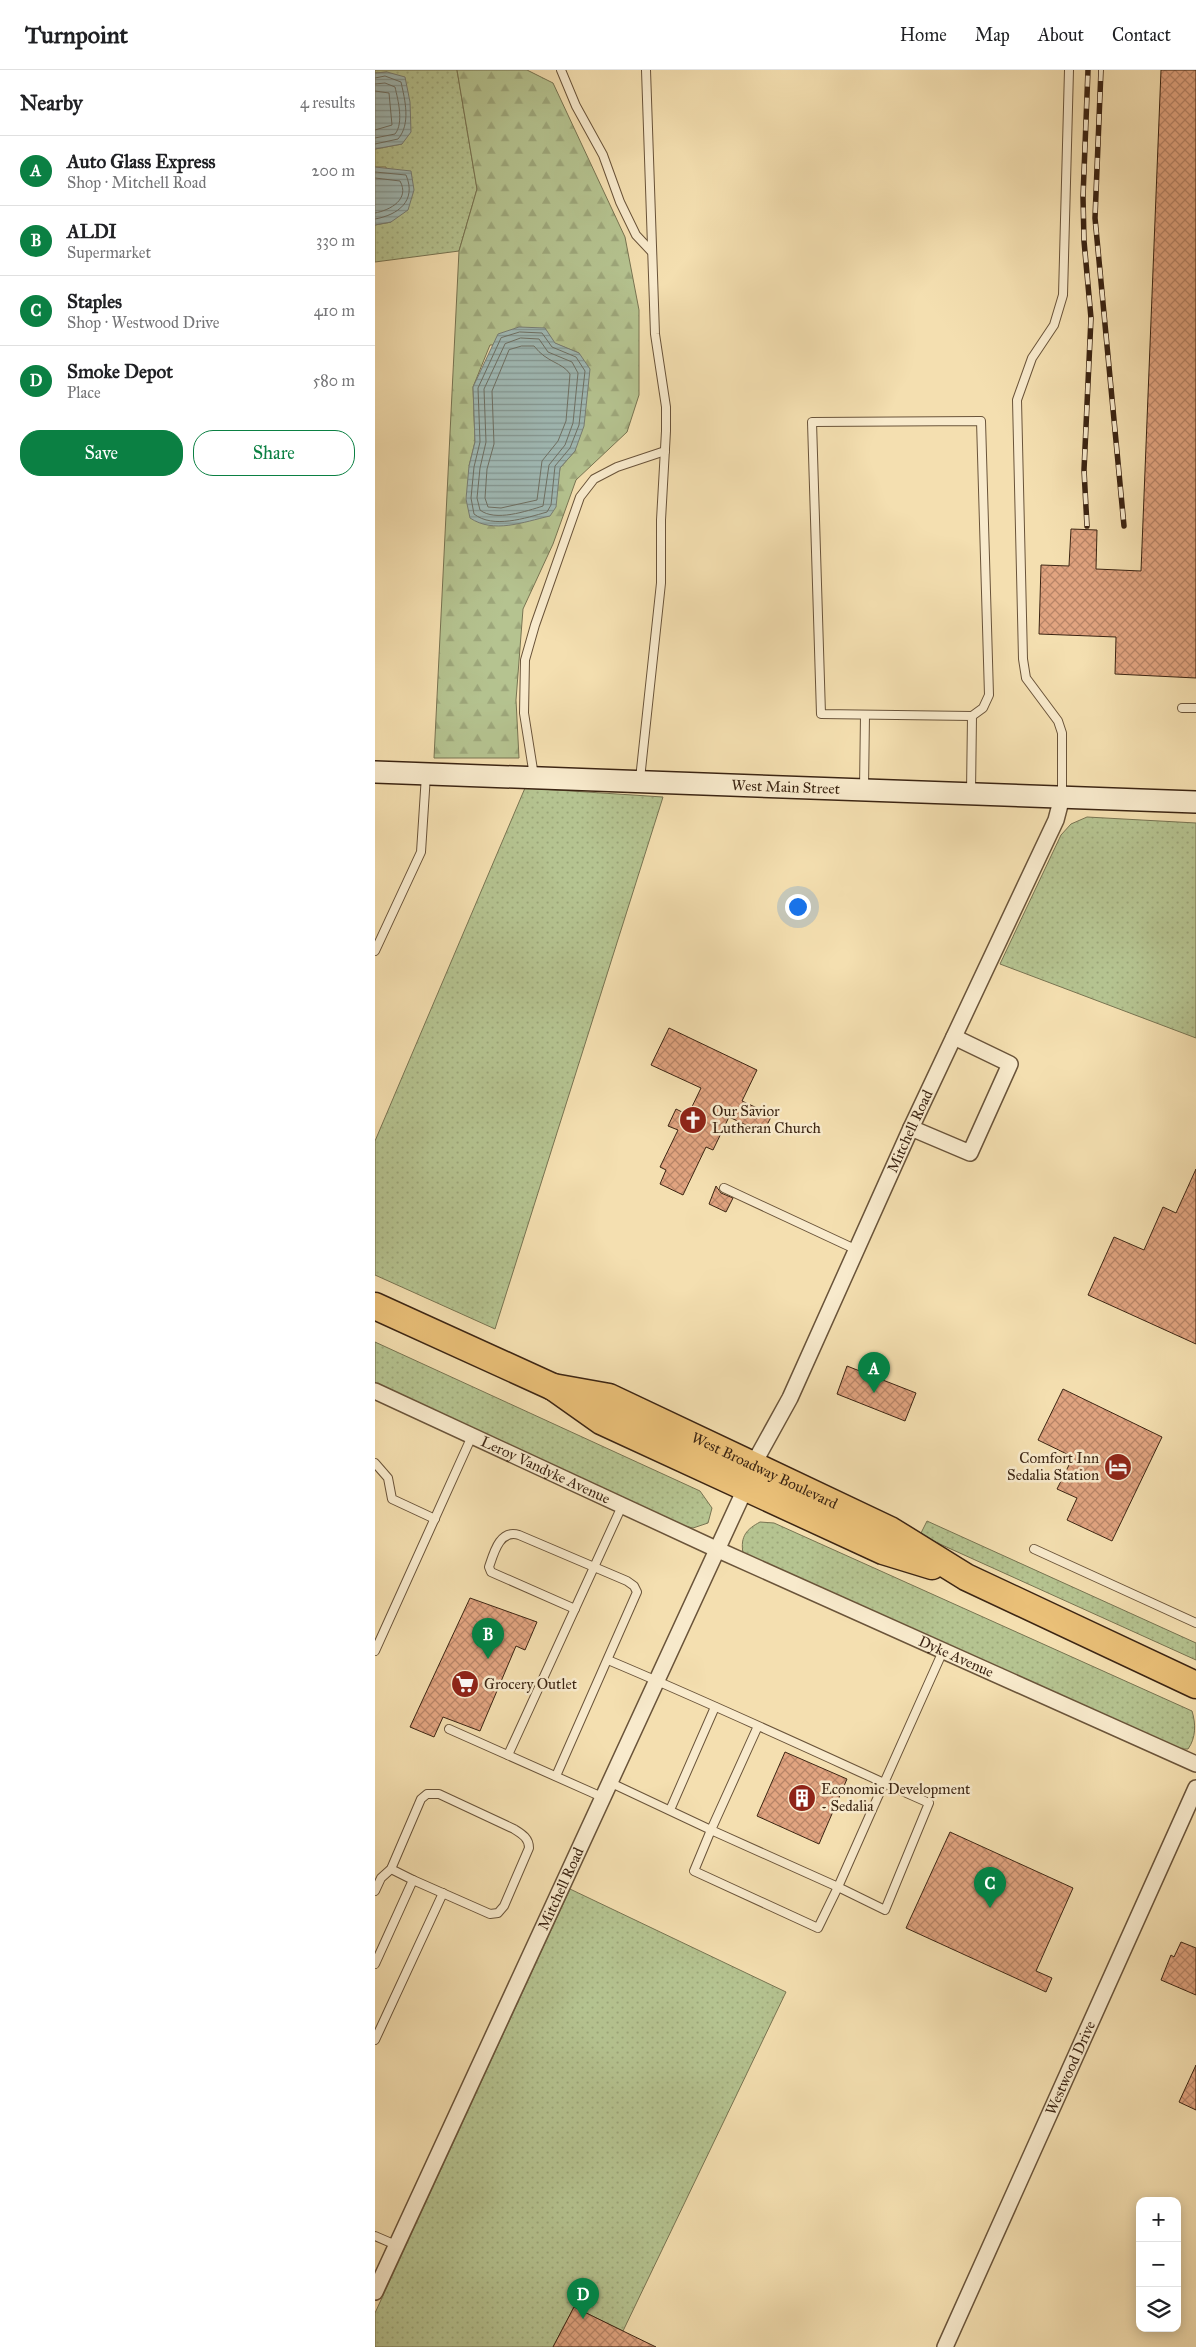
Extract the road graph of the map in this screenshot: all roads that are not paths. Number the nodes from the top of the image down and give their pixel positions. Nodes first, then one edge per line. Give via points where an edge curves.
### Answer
1 (561, 70) edge
2 (646, 70) edge
3 (1069, 70) edge
4 (651, 251) junction
5 (665, 451) junction
6 (1182, 708) dead end
7 (1196, 708) edge
8 (865, 715) junction
9 (972, 716) junction
10 (375, 772) edge
11 (426, 773) junction
12 (534, 778) junction
13 (639, 781) junction
14 (864, 790) junction
15 (971, 794) junction
16 (1062, 797) junction
17 (1196, 802) edge
18 (376, 948) edge
19 (954, 1037) junction
20 (911, 1128) junction
21 (724, 1188) dead end
22 (857, 1250) junction
23 (375, 1306) edge
24 (375, 1391) edge
25 (472, 1436) junction
26 (375, 1463) edge
27 (750, 1476) junction
28 (622, 1506) junction
29 (435, 1519) junction
30 (716, 1549) junction
31 (1033, 1549) dead end
32 (595, 1567) junction
33 (575, 1609) junction
34 (1196, 1623) edge
35 (375, 1651) edge
36 (943, 1651) junction
37 (608, 1660) junction
38 (656, 1680) junction
39 (1196, 1685) edge
40 (715, 1707) junction
41 (758, 1726) junction
42 (449, 1730) dead end
43 (508, 1755) junction
44 (1196, 1764) edge
45 (556, 1776) junction
46 (609, 1782) junction
47 (884, 1783) junction
48 (1196, 1788) edge
49 (602, 1797) junction
50 (671, 1810) junction
51 (711, 1830) junction
52 (391, 1869) junction
53 (413, 1880) junction
54 (838, 1887) junction
55 (375, 1891) edge
56 (443, 1893) junction
57 (375, 1964) edge
58 (375, 2040) edge
59 (375, 2236) edge
60 (396, 2245) junction
61 (375, 2292) edge
62 (945, 2347) edge

1 - 4 lane via 603,155 636,235
2 - 4 lane
3 - 16 lane via 1063,295 1054,324 1032,358 1017,400 1023,659 1026,678 1058,721 1062,733
4 - 5 lane via 655,334 666,406
5 - 12 lane via 617,467 594,480 580,497 525,660 523,713
5 - 13 lane via 661,583
6 - 7 lane
8 - 9 lane
8 - 9 lane via 821,714 812,422 981,420 989,695 983,708
8 - 14 lane
9 - 15 lane
10 - 11 main road, West Main Street
11 - 12 main road, West Main Street
11 - 18 lane via 421,852
12 - 13 main road, West Main Street
13 - 14 main road, West Main Street
14 - 15 main road, West Main Street
15 - 16 main road, West Main Street
16 - 17 main road, West Main Street
16 - 19 street, Mitchell Road via 1056,820
19 - 20 street, Mitchell Road
19 - 20 street via 1010,1064 969,1153
20 - 22 street, Mitchell Road
21 - 22 lane
22 - 27 street, Mitchell Road via 790,1398
23 - 27 highway, West Broadway Boulevard via 553,1387 601,1421
24 - 25 street, Leroy Vandyke Avenue
25 - 28 street, Leroy Vandyke Avenue
25 - 29 lane
26 - 29 lane via 388,1478 392,1499
27 - 30 street, Mitchell Road
27 - 39 highway, West Broadway Boulevard via 883,1551 966,1577
28 - 30 street, Leroy Vandyke Avenue
28 - 32 lane
29 - 35 lane
30 - 36 street, Dyke Avenue
30 - 38 street, Mitchell Road
31 - 34 lane
32 - 33 lane
32 - 33 lane via 512,1533 499,1542 489,1567 491,1572
32 - 37 lane via 627,1581 637,1592
33 - 43 lane
36 - 44 street, Dyke Avenue
36 - 47 lane
37 - 38 lane
37 - 45 lane
38 - 40 lane
38 - 46 street, Mitchell Road
40 - 41 lane
40 - 50 lane
41 - 47 lane
41 - 51 lane
42 - 43 lane
43 - 45 lane
45 - 49 lane
46 - 49 street, Mitchell Road
46 - 50 lane
47 - 54 lane
47 - 54 lane via 929,1803 885,1910
48 - 62 street, Westwood Drive
49 - 60 street, Mitchell Road
50 - 51 lane
51 - 54 lane
51 - 54 lane via 694,1871 818,1928
52 - 53 lane
52 - 55 lane via 381,1878
52 - 56 lane via 421,1799 432,1793 514,1829 529,1842 508,1898 498,1913 490,1914
53 - 56 lane
53 - 57 lane
56 - 58 lane
59 - 60 lane
60 - 61 street, Mitchell Road

